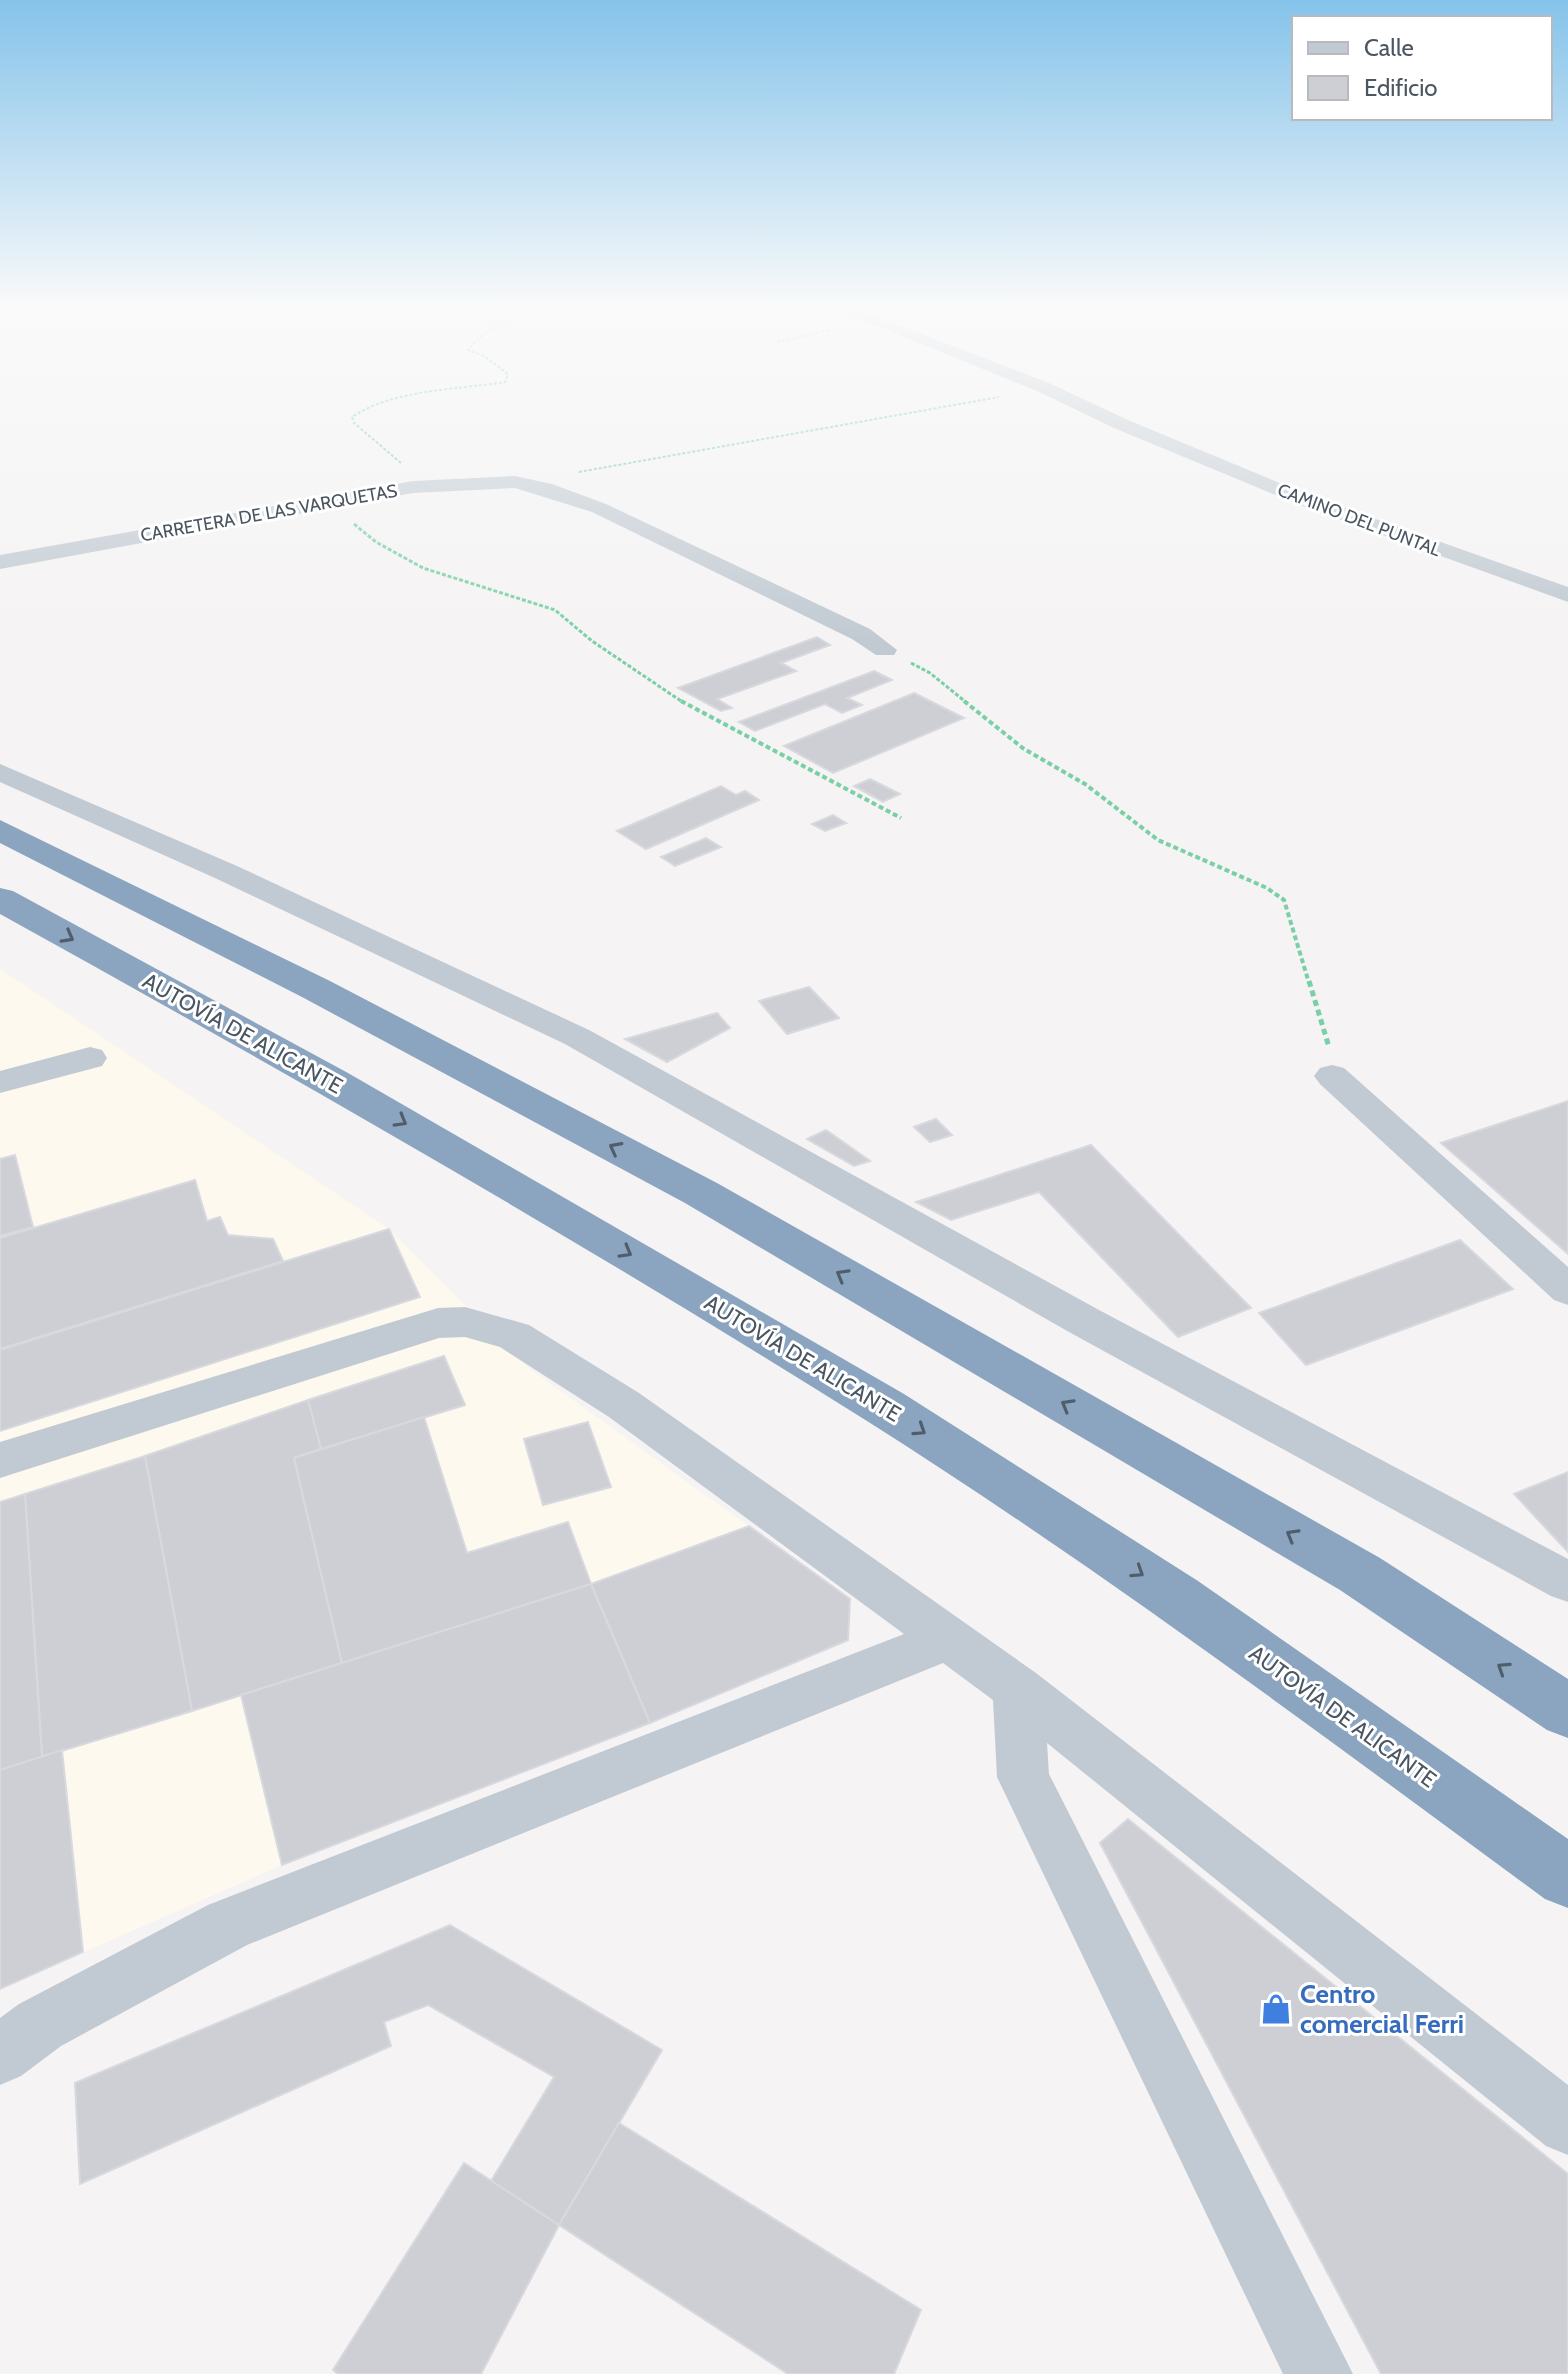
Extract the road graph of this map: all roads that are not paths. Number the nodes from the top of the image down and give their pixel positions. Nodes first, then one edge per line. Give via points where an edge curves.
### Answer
1 (1119, 420) edge
2 (0, 562) edge
3 (1568, 595) edge
4 (885, 650) road end
5 (0, 772) edge
6 (0, 830) edge
7 (0, 899) edge
8 (90, 1058) dead end
9 (1332, 1076) road end
10 (0, 1082) edge
11 (1568, 1290) edge
12 (0, 1460) edge
13 (1568, 1582) edge
14 (947, 1639) junction
15 (1018, 1689) junction
16 (1568, 1711) edge
17 (1568, 1877) edge
18 (0, 2055) edge
19 (1568, 2124) edge
20 (1319, 2374) edge

1 - 3 street, CAMINO DEL PUNTAL via 1304,500
2 - 4 street, CARRETERA DE LAS VARQUETAS via 425,486 515,482 565,494 682,545
5 - 13 street via 577,1037 1098,1329
16 -> 6 highway via 1360,1574 701,1193 316,989
7 -> 17 highway, AUTOVÍA DE ALICANTE via 334,1082 886,1408 1178,1598
8 - 10 street
9 - 11 street
12 - 14 street via 438,1323 487,1326 548,1354 611,1396
14 - 15 street
14 - 18 street via 228,1925 40,2025
15 - 19 street
15 - 20 street via 1023,1777

